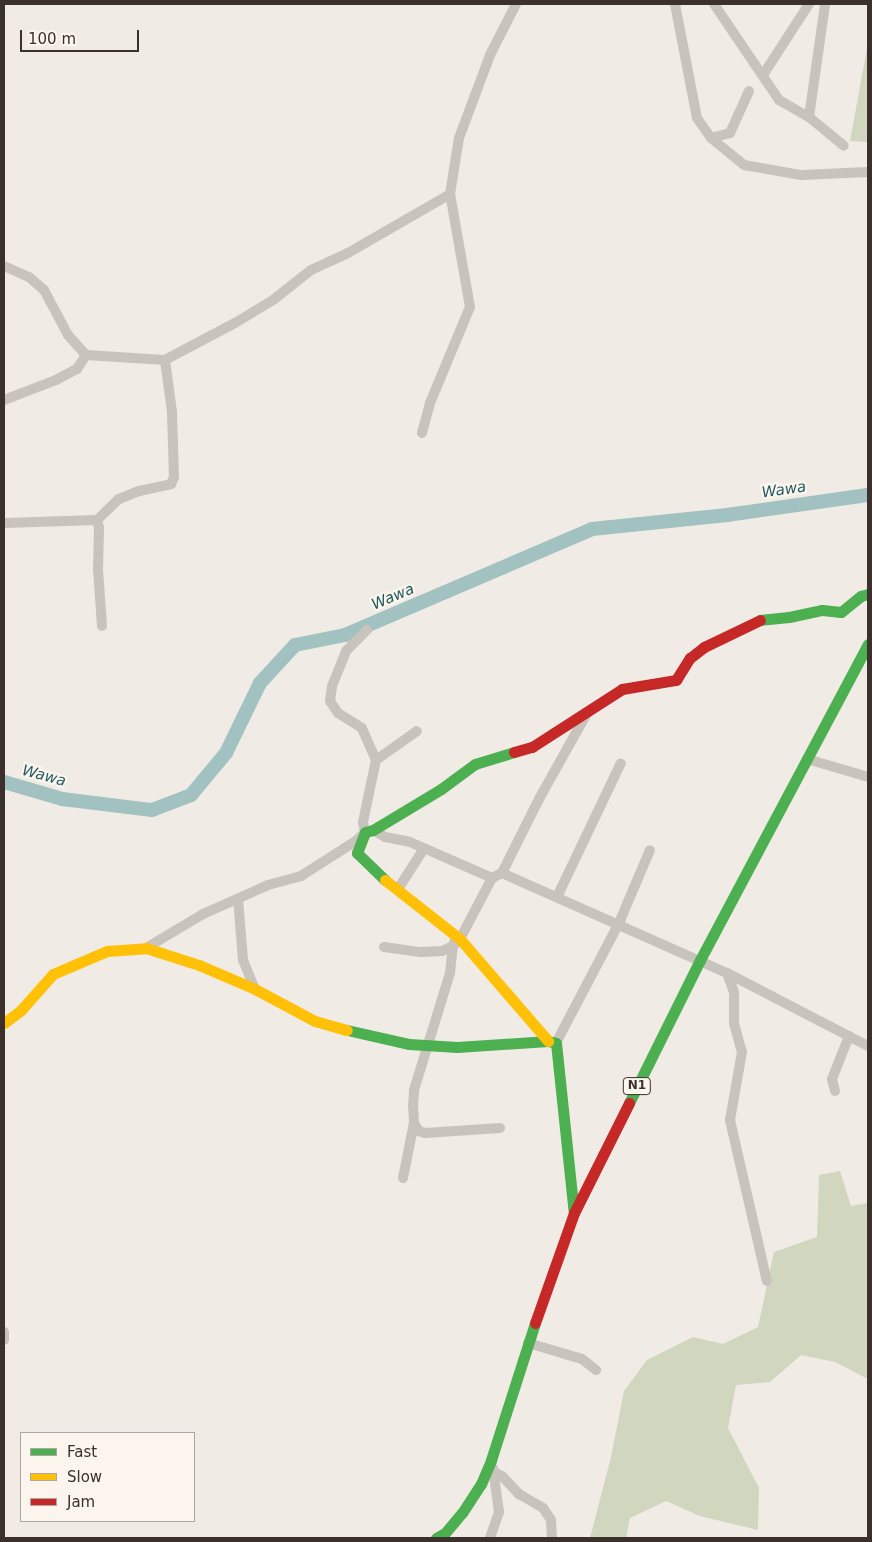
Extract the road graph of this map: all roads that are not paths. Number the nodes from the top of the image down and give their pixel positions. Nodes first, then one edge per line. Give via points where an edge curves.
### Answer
1 (516, 4) edge
2 (675, 4) edge
3 (714, 4) edge
4 (809, 4) edge
5 (825, 4) edge
6 (763, 75) junction
7 (749, 91) dead end
8 (809, 117) junction
9 (711, 138) junction
10 (844, 146) dead end
11 (868, 172) edge
12 (450, 194) junction
13 (4, 266) edge
14 (86, 355) junction
15 (165, 360) junction
16 (4, 400) edge
17 (422, 433) dead end
18 (97, 520) junction
19 (4, 523) edge
20 (868, 594) edge
21 (102, 626) dead end
22 (367, 630) dead end
23 (868, 644) edge
24 (588, 712) junction
25 (417, 732) dead end
26 (807, 759) junction
27 (376, 760) junction
28 (621, 763) dead end
29 (868, 777) edge
30 (369, 831) junction
31 (423, 850) junction
32 (650, 850) dead end
33 (502, 873) junction
34 (492, 878) junction
35 (398, 889) junction
36 (557, 897) junction
37 (238, 899) junction
38 (619, 923) junction
39 (456, 939) junction
40 (384, 947) dead end
41 (146, 948) junction
42 (700, 960) junction
43 (727, 972) junction
44 (254, 989) junction
45 (4, 1023) edge
46 (849, 1036) junction
47 (552, 1042) junction
48 (428, 1045) junction
49 (868, 1046) edge
50 (835, 1091) dead end
51 (414, 1123) junction
52 (500, 1128) dead end
53 (403, 1178) dead end
54 (574, 1213) junction
55 (767, 1281) dead end
56 (4, 1332) edge
57 (4, 1340) edge
58 (528, 1343) junction
59 (596, 1370) dead end
60 (492, 1460) junction
61 (494, 1472) junction
62 (436, 1538) edge
63 (490, 1538) edge
64 (552, 1538) edge

1 - 12 street via 490,55 459,138
2 - 9 street via 697,118
3 - 6 street
4 - 6 street
5 - 8 street
6 - 8 street via 779,100
7 - 9 street via 730,133
8 - 10 street
9 - 11 street via 744,165 801,175
12 - 15 street via 348,253 311,270 235,324
12 - 17 street via 470,307 430,403
13 - 14 street via 29,277 44,290 68,334
14 - 15 street
14 - 16 street via 77,369
15 - 18 street via 172,412 174,477 171,484 119,499
18 - 19 street
18 - 21 street via 100,528 98,569
20 - 24 main road via 841,612 822,610 764,618 704,647 690,658 676,680 622,689
22 - 27 street via 346,651 332,686 330,701 338,713 362,728
23 - 26 main road, N1
24 - 30 main road via 532,747 475,764 441,789
24 - 33 street
25 - 27 street
26 - 29 street
26 - 42 main road, N1
27 - 30 street via 363,822
28 - 36 street
30 - 31 street via 410,842
30 - 35 main road via 357,853
30 - 37 street via 301,876 268,885
31 - 34 street
31 - 35 street
32 - 38 street
33 - 34 street
33 - 36 street
34 - 39 street
35 - 39 main road
36 - 38 street
37 - 41 street via 203,914
37 - 44 street via 243,960
38 - 42 street
38 - 47 street
39 - 40 street via 442,951
39 - 47 main road
39 - 48 street via 450,973
41 - 44 main road via 199,964
41 - 45 main road via 107,952 53,974 21,1010
42 - 43 street
42 - 54 main road, N1
43 - 46 street
43 - 55 street via 734,992 734,1023 742,1052 730,1120
44 - 48 main road via 315,1021 367,1036
46 - 49 street
46 - 50 street via 832,1079
47 - 48 main road
47 - 54 main road
48 - 51 street via 414,1090
51 - 52 street via 425,1133
51 - 53 street
54 - 58 main road, N1
56 - 57 street
58 - 59 street via 582,1359
58 - 60 main road, N1
60 - 61 street
60 - 62 main road, N1 via 462,1513 445,1533
61 - 63 street via 499,1512
61 - 64 street via 543,1508 551,1520

